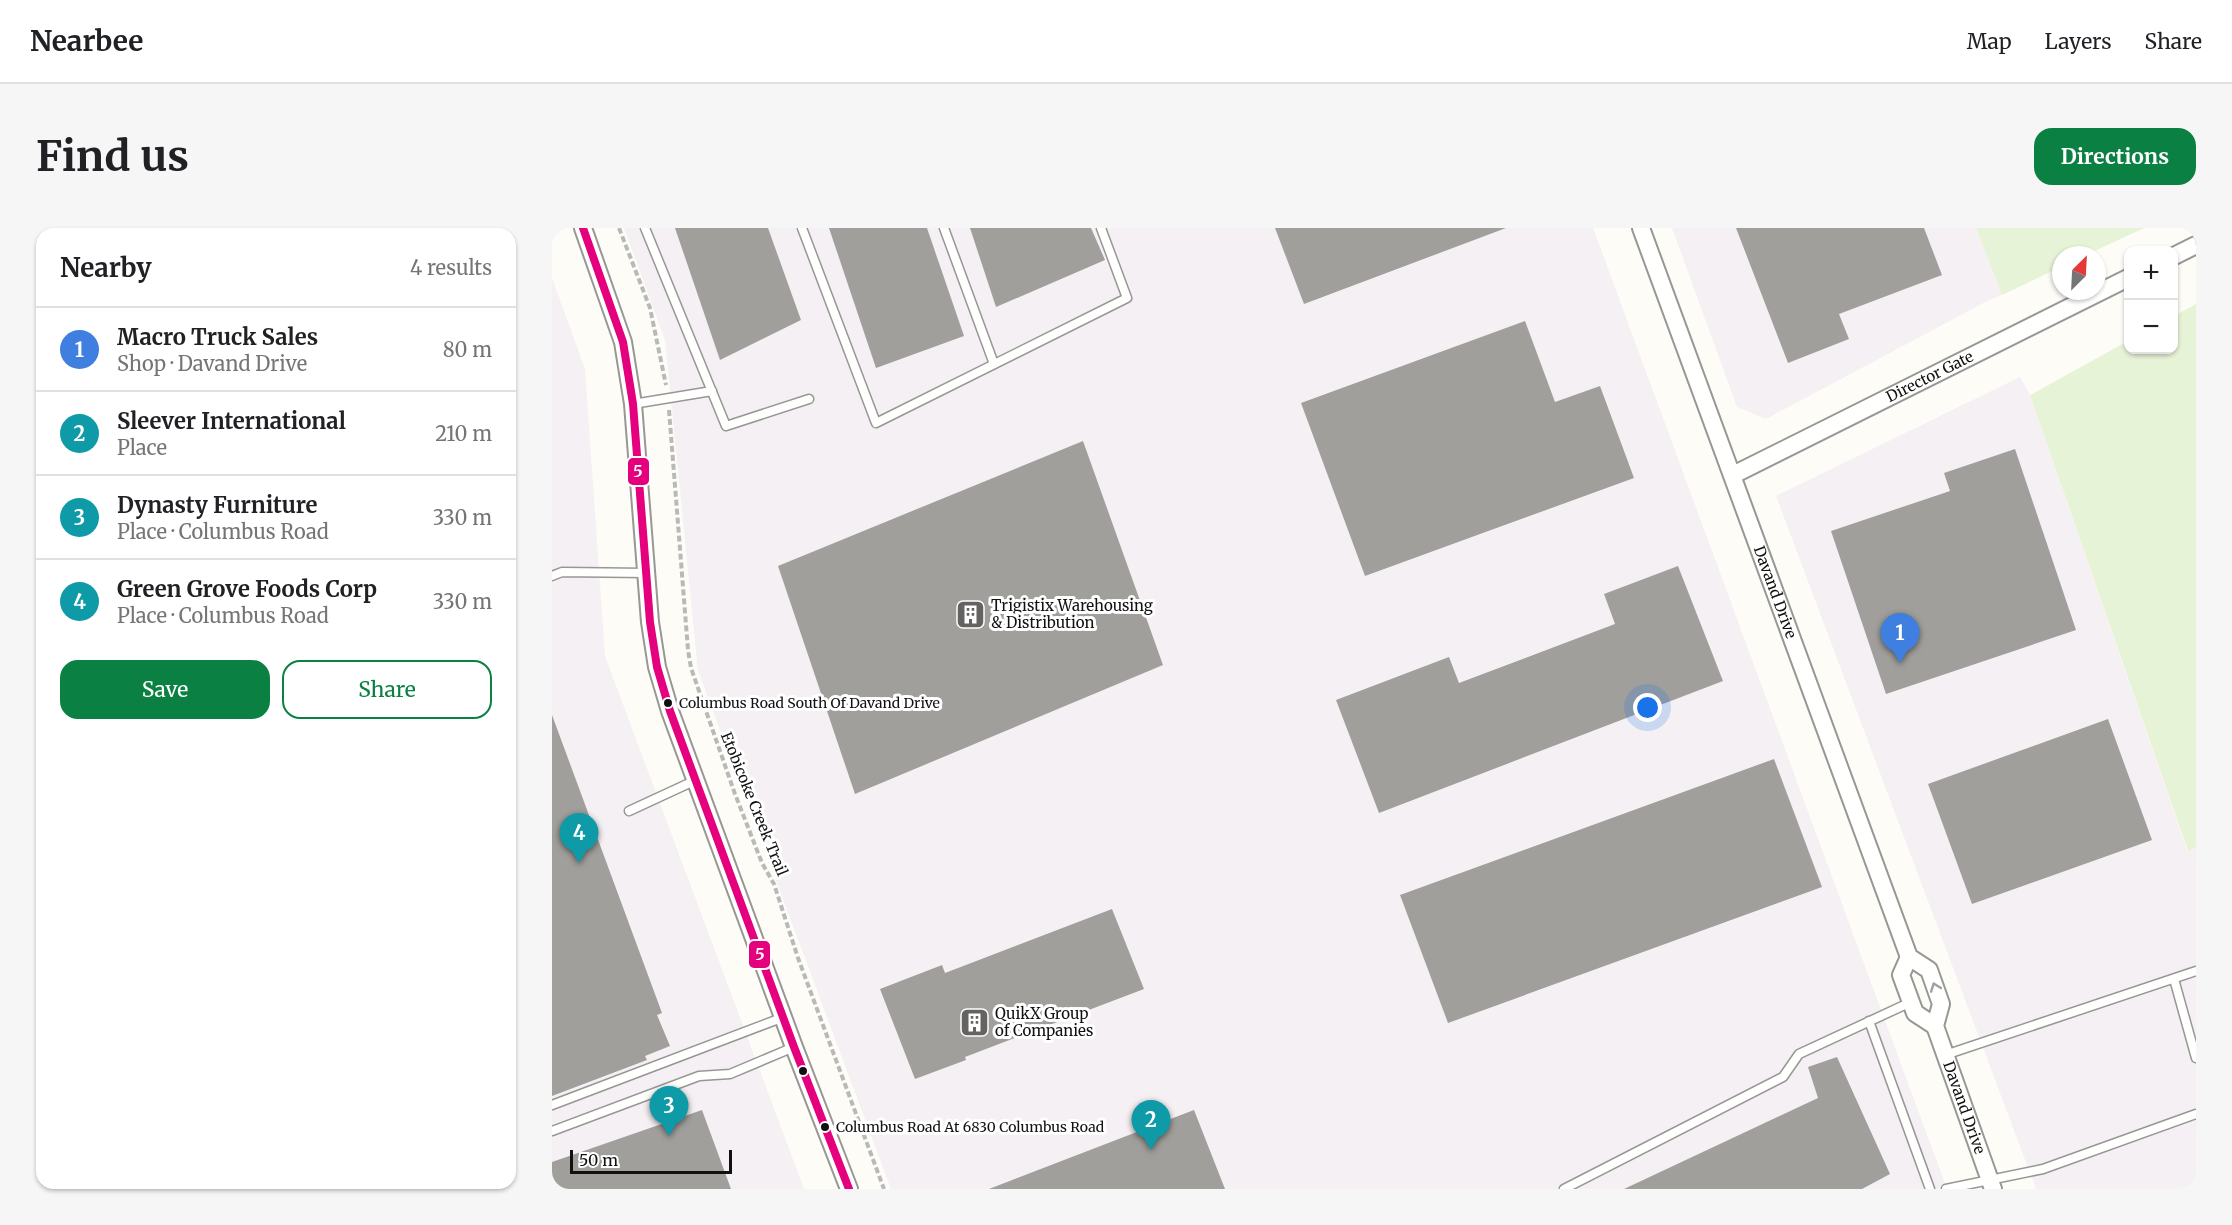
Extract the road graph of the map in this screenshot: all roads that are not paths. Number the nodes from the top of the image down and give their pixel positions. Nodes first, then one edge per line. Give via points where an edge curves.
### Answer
1 (584, 228) edge
2 (645, 228) edge
3 (802, 228) edge
4 (944, 228) edge
5 (1101, 228) edge
6 (1641, 228) edge
7 (2196, 245) edge
8 (2178, 254) edge
9 (2124, 280) edge
10 (993, 364) junction
11 (712, 391) junction
12 (809, 399) dead end
13 (633, 404) junction
14 (1733, 475) junction
15 (646, 573) junction
16 (552, 576) edge
17 (696, 780) junction
18 (629, 811) dead end
19 (1909, 957) junction
20 (2196, 971) edge
21 (2174, 979) junction
22 (1911, 1002) junction
23 (785, 1017) junction
24 (1869, 1022) junction
25 (1935, 1026) junction
26 (794, 1047) junction
27 (1946, 1056) junction
28 (2196, 1058) edge
29 (552, 1105) edge
30 (2196, 1114) edge
31 (552, 1131) edge
32 (1991, 1184) edge
33 (849, 1189) edge
34 (1564, 1189) edge
35 (1930, 1189) edge
36 (1946, 1189) edge

1 - 13 street via 623,342
2 - 11 lane
3 - 10 lane via 876,423
4 - 10 lane
5 - 10 lane via 1127,298
6 - 14 street, Davand Drive
7 - 8 street
9 - 14 street, Director Gate
11 - 12 lane via 726,426
11 - 13 lane
13 - 15 street
14 - 19 street, Davand Drive
15 - 16 lane via 562,572
15 - 17 street via 657,667
17 - 18 lane
17 - 23 street
19 - 22 street, Davand Drive via 1901,975
25 -> 19 street, Davand Drive via 1941,1004 1929,970
20 - 21 lane
21 - 27 lane
21 - 28 lane
22 - 24 lane
22 - 25 street, Davand Drive via 1915,1013
23 - 26 street
23 - 29 lane
24 - 34 lane via 1799,1054 1783,1077
24 - 35 lane
25 - 27 street, Davand Drive
26 - 31 lane via 730,1074 699,1076
26 - 33 street
27 - 32 street, Davand Drive
30 - 32 lane
32 - 36 lane

